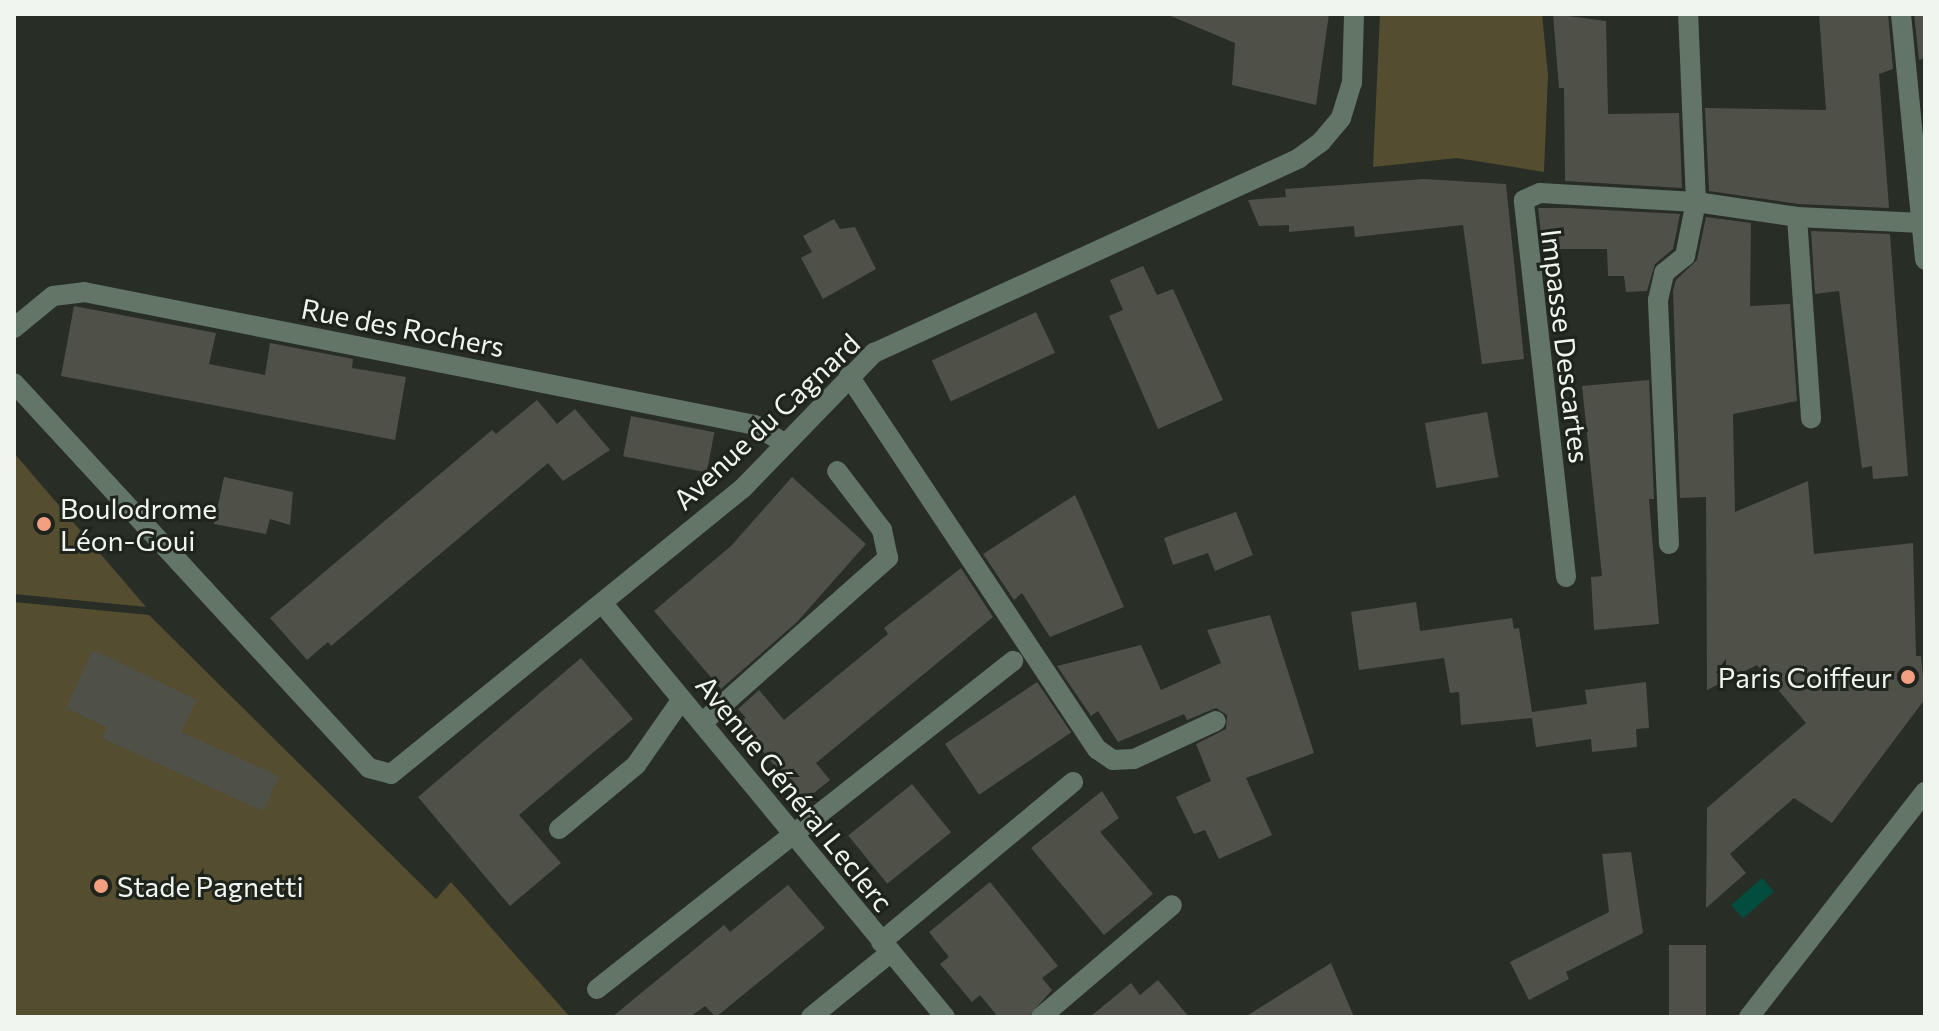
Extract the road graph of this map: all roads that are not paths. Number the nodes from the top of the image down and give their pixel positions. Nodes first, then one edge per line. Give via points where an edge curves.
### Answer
1 (1354, 14) edge
2 (1688, 14) edge
3 (1901, 14) edge
4 (1696, 202) junction
5 (1797, 217) junction
6 (1922, 223) junction
7 (1925, 260) edge
8 (14, 328) edge
9 (849, 376) junction
10 (14, 383) edge
11 (1811, 419) dead end
12 (786, 444) junction
13 (837, 471) dead end
14 (1669, 544) dead end
15 (1566, 577) dead end
16 (603, 604) junction
17 (1013, 661) dead end
18 (682, 699) junction
19 (1216, 721) dead end
20 (702, 723) junction
21 (1073, 782) dead end
22 (1925, 792) edge
23 (559, 829) dead end
24 (793, 834) junction
25 (1172, 905) dead end
26 (886, 948) junction
27 (597, 989) dead end
28 (811, 1017) edge
29 (945, 1017) edge
30 (1041, 1017) edge
31 (1749, 1017) edge

1 - 9 street, Avenue du Cagnard via 1352,83 1341,118 1310,150 874,353
2 - 4 street
3 - 6 street
4 - 5 street
4 - 14 street via 1685,256 1664,273 1659,286
4 - 15 street, Impasse Descartes via 1540,193 1521,206
5 - 6 street
5 - 11 street
6 - 7 street
8 - 12 street, Rue des Rochers via 53,296 84,292 755,425
9 - 12 street, Avenue du Cagnard
9 - 19 street via 1097,749 1113,760 1134,759
10 - 16 street, Avenue du Cagnard via 369,768 391,774
12 - 16 street, Avenue du Cagnard via 742,489
13 - 20 street via 882,530 888,558
16 - 18 street, Avenue Général Leclerc
17 - 24 street
18 - 20 street, Avenue Général Leclerc
18 - 23 street via 636,765
20 - 24 street, Avenue Général Leclerc
21 - 26 street
22 - 31 street
24 - 26 street, Avenue Général Leclerc
24 - 27 street
25 - 30 street
26 - 28 street
26 - 29 street, Avenue Général Leclerc

